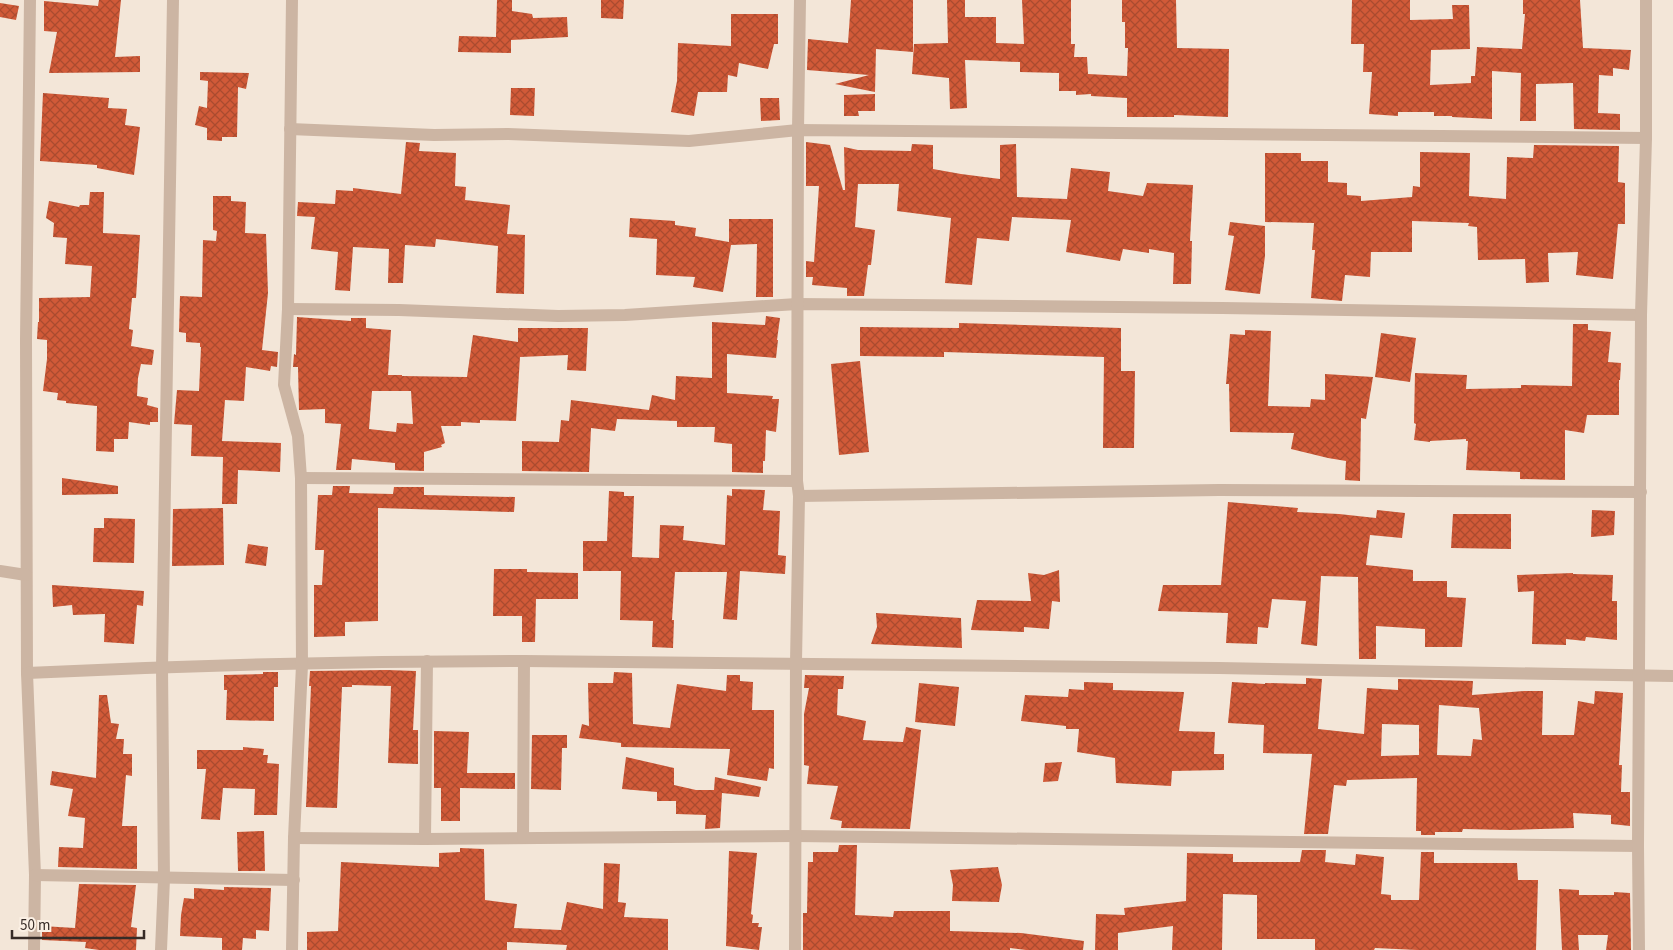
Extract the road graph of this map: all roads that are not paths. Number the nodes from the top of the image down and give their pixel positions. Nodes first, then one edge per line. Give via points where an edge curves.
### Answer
1 (30, 0) edge
2 (173, 0) edge
3 (292, 0) edge
4 (800, 0) edge
5 (1646, 0) edge
6 (290, 129) junction
7 (798, 130) junction
8 (1646, 138) junction
9 (797, 304) junction
10 (288, 309) junction
11 (1641, 315) junction
12 (302, 478) junction
13 (797, 481) junction
14 (1641, 492) junction
15 (799, 496) junction
16 (0, 571) edge
17 (26, 575) junction
18 (427, 661) junction
19 (524, 661) junction
20 (796, 662) junction
21 (302, 664) junction
22 (162, 667) junction
23 (26, 673) junction
24 (1673, 676) edge
25 (1639, 677) junction
26 (796, 836) junction
27 (294, 838) junction
28 (523, 838) junction
29 (425, 839) junction
30 (1638, 846) junction
31 (35, 875) junction
32 (164, 879) junction
33 (294, 880) junction
34 (34, 950) edge
35 (161, 950) edge
36 (292, 950) edge
37 (795, 950) edge
38 (1639, 950) edge

1 - 17 street
2 - 22 street
3 - 6 street
4 - 7 street
5 - 8 street
6 - 7 street via 689,141
6 - 10 street
7 - 8 street
7 - 9 street
8 - 11 street
9 - 10 street via 558,316
9 - 11 street
9 - 13 street
10 - 12 street via 284,384 298,436
11 - 14 street
12 - 13 street
12 - 21 street
13 - 15 street
14 - 15 street via 1219,490
14 - 25 street
15 - 20 street
16 - 17 street
17 - 23 street
18 - 19 street
18 - 21 street
18 - 29 street
19 - 20 street
19 - 28 street
20 - 25 street
20 - 26 street
21 - 22 street
21 - 27 street
22 - 23 street
22 - 32 street
23 - 31 street
24 - 25 street
25 - 30 street
26 - 28 street
26 - 30 street
26 - 37 street
27 - 29 street
27 - 33 street
28 - 29 street
30 - 38 street
31 - 32 street
31 - 34 street
32 - 33 street
32 - 35 street
33 - 36 street

